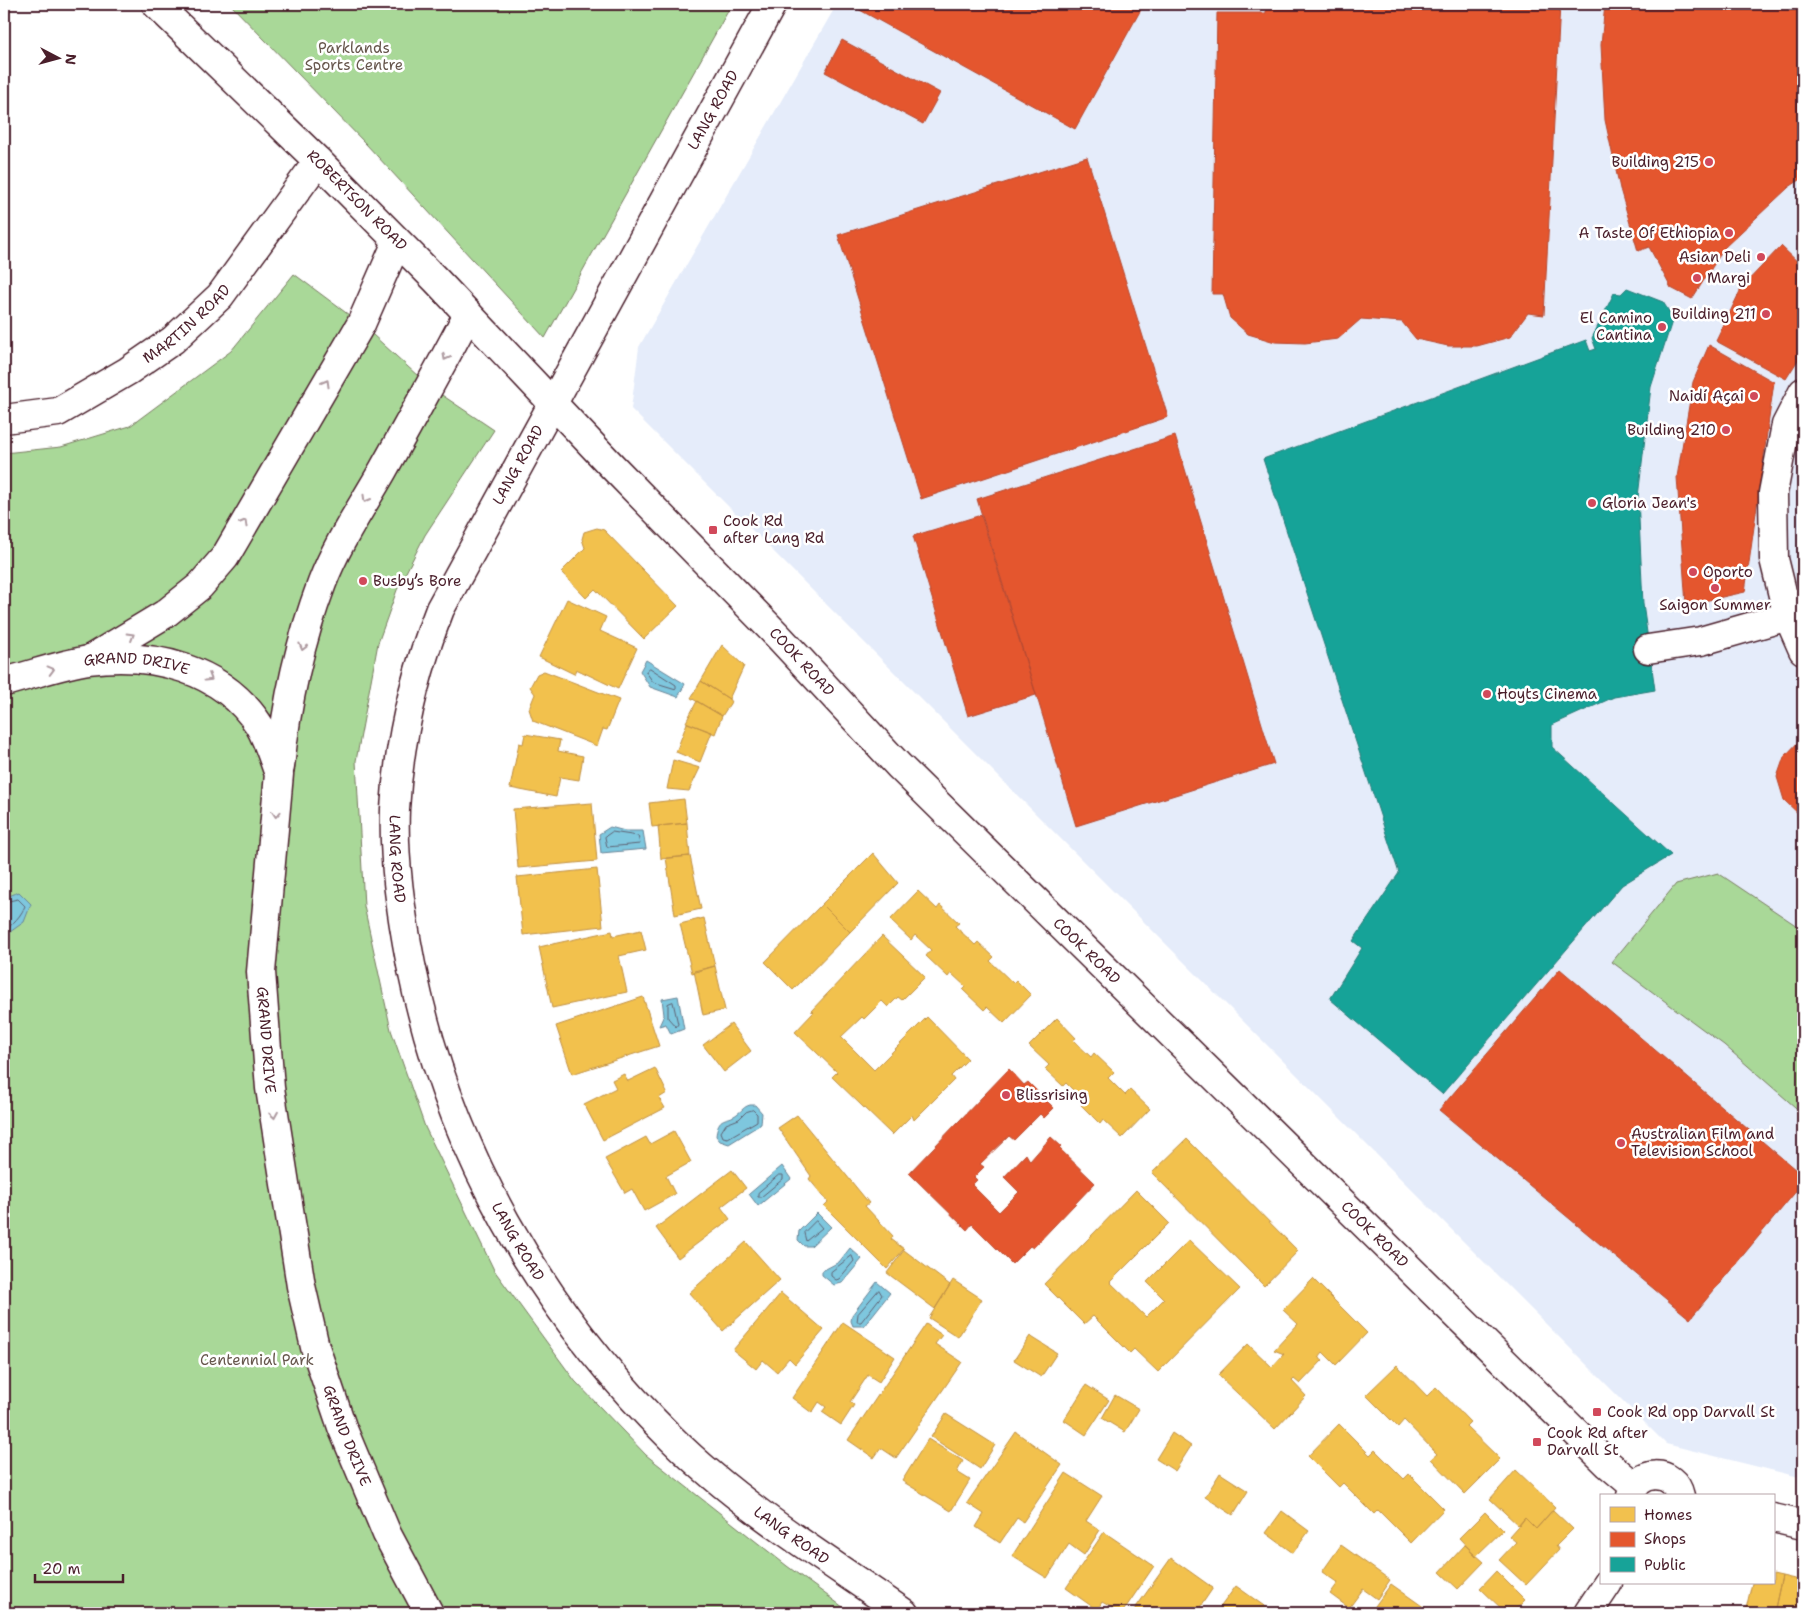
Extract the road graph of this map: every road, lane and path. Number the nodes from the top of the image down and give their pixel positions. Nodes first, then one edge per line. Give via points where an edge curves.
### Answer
1 (156, 4) edge
2 (772, 4) edge
3 (318, 161) junction
4 (397, 242) junction
5 (468, 314) junction
6 (1803, 392) edge
7 (553, 402) junction
8 (4, 419) edge
9 (1794, 608) junction
10 (1648, 649) dead end
11 (1803, 650) edge
12 (89, 660) junction
13 (4, 682) edge
14 (279, 774) junction
15 (1633, 1491) edge
16 (1679, 1494) edge
17 (1774, 1518) edge
18 (1803, 1525) edge
19 (1607, 1584) edge
20 (429, 1613) edge
21 (904, 1613) edge
22 (1588, 1613) edge

1 - 3 street, ROBERTSON ROAD
2 - 7 street, LANG ROAD
3 - 4 street, ROBERTSON ROAD
3 - 8 street, MARTIN ROAD via 220,296 173,340 58,412
4 - 5 street, ROBERTSON ROAD
12 -> 4 street via 165,614 200,586 225,556 361,324
5 - 7 street, ROBERTSON ROAD
5 -> 14 street via 340,544 322,583 306,634 283,733
6 - 9 street via 1786,425 1773,494 1774,559
7 - 15 street, COOK ROAD via 899,766
7 - 21 street, LANG ROAD via 440,609 424,651 408,710 395,810 396,865 403,927 436,1064 461,1131 522,1253 595,1356 674,1441 733,1493
9 - 10 street via 1701,641
9 - 11 street
13 -> 12 street, GRAND DRIVE
12 -> 14 street, GRAND DRIVE via 131,659 167,663 197,671 214,681 240,702 259,725
14 -> 20 street, GRAND DRIVE via 261,972 270,1088 302,1286 315,1347 342,1427 387,1534
15 - 16 street via 1647,1476 1663,1476 1676,1485
17 - 18 street
19 - 22 street

